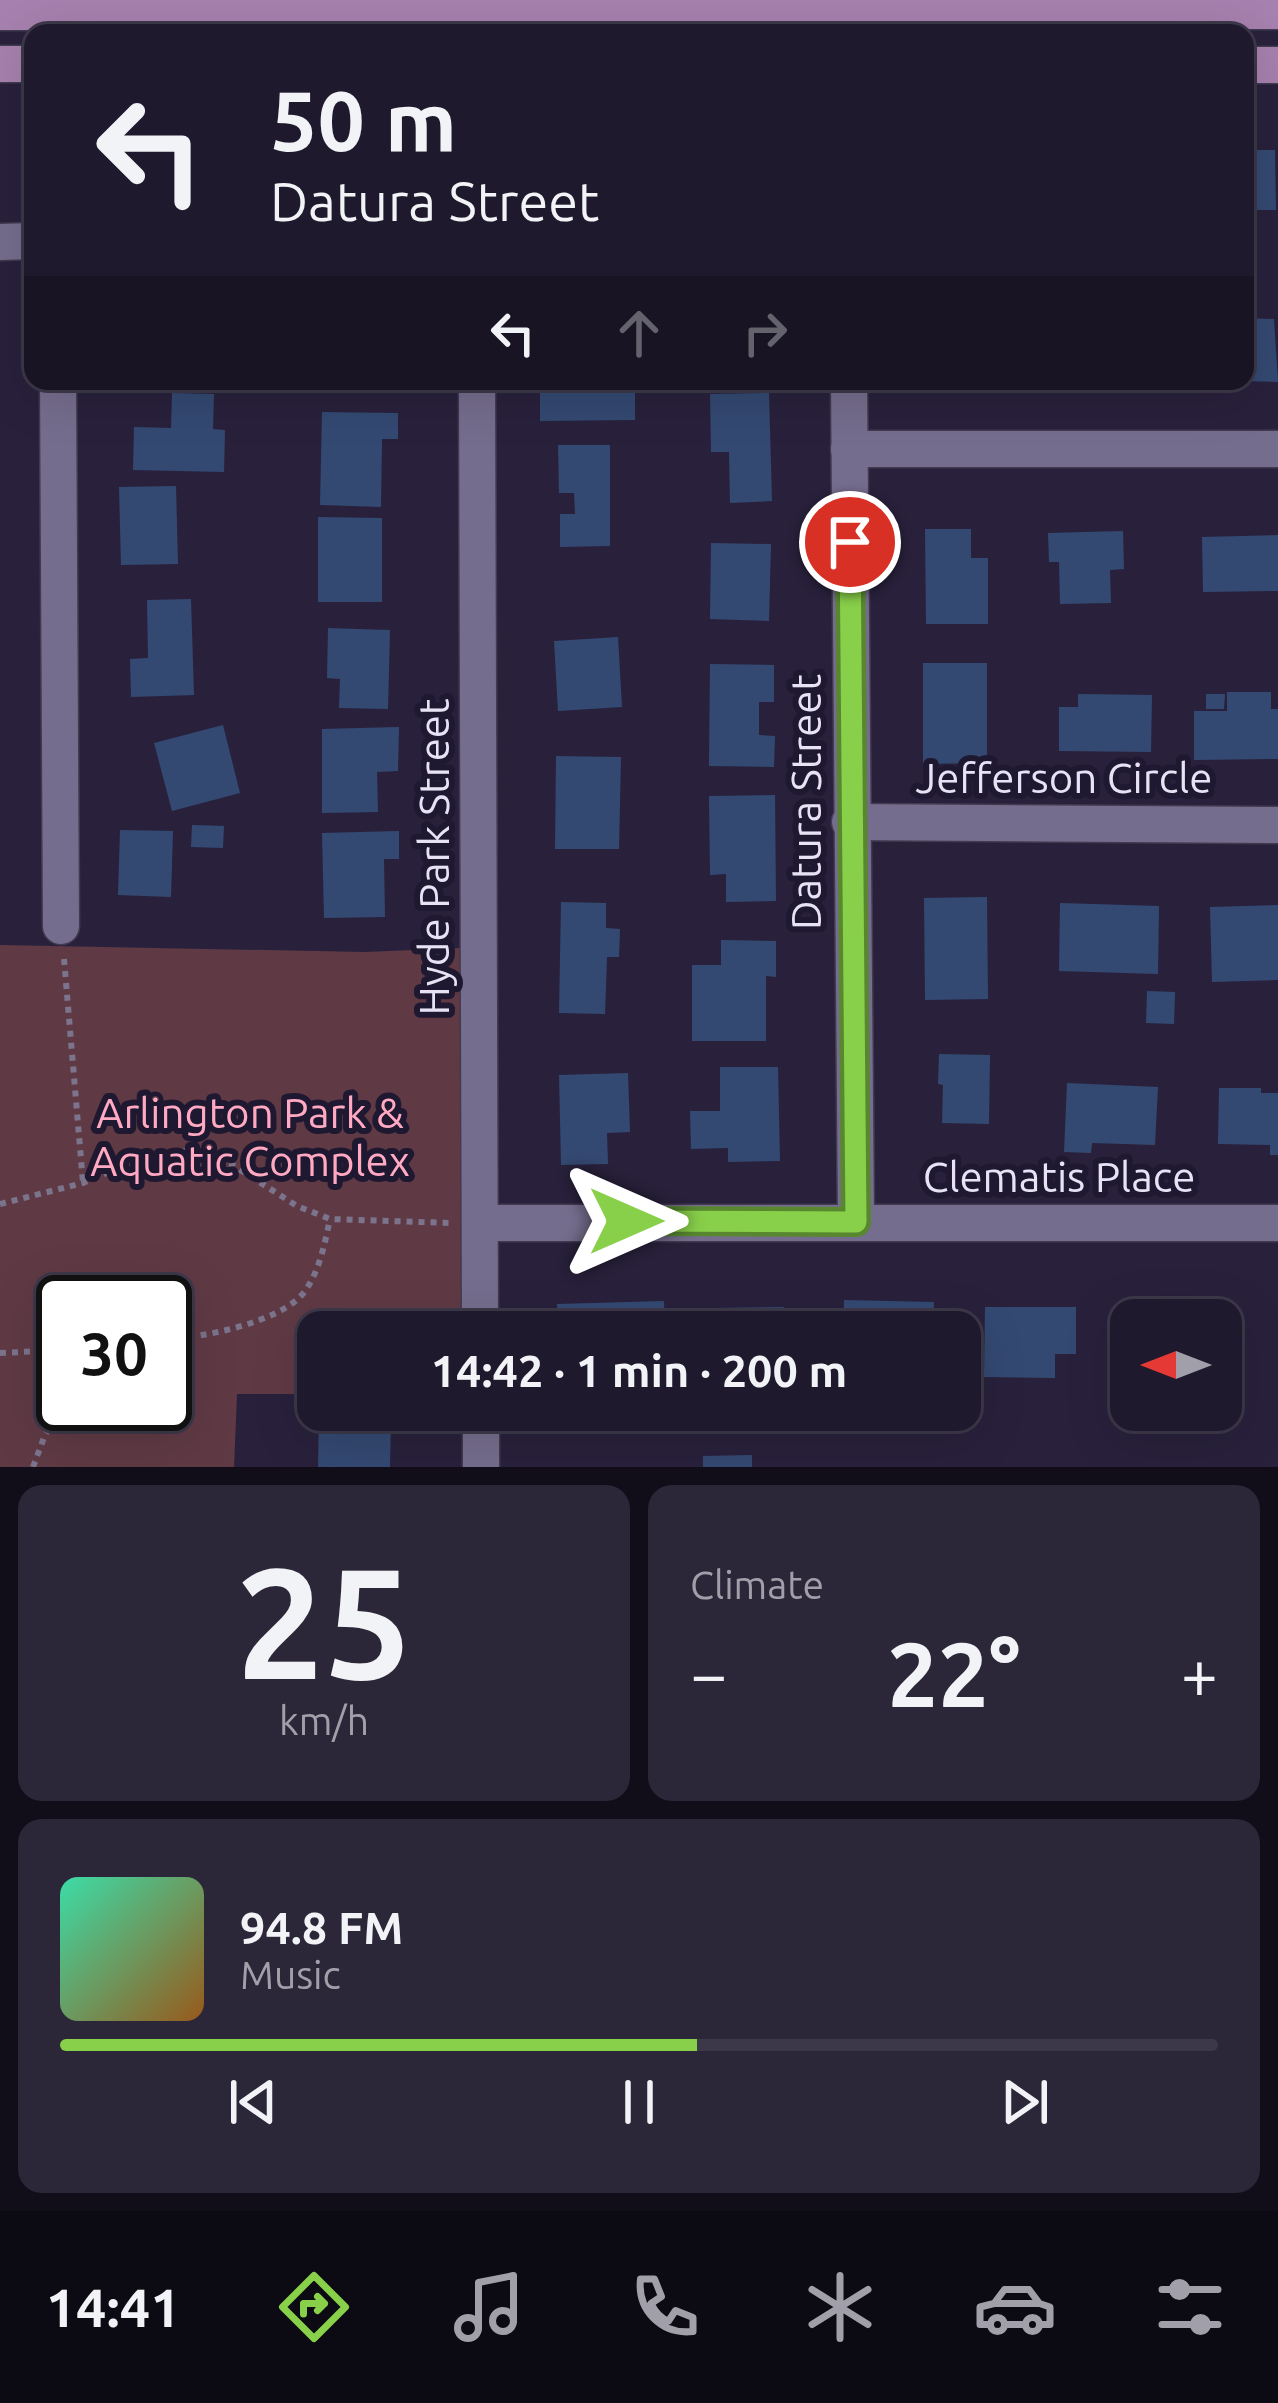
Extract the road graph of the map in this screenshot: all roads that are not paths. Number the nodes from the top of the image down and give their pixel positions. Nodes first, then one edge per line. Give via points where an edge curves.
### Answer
1 (1015, 4) edge
2 (1278, 10) edge
3 (0, 12) edge
4 (57, 15) edge
5 (480, 15) edge
6 (58, 390) edge
7 (477, 390) edge
8 (849, 390) edge
9 (849, 449) junction
10 (1278, 449) edge
11 (850, 822) junction
12 (1278, 825) edge
13 (61, 926) road end
14 (856, 1222) junction
15 (480, 1223) junction
16 (1278, 1223) edge
17 (480, 1311) edge
18 (481, 1431) edge
19 (481, 1467) edge

1 - 2 main road
1 - 5 main road
3 - 4 main road
4 - 5 main road
6 - 13 street
7 - 15 street, Hyde Park Street
8 - 9 street, Datura Street
9 - 10 street
9 - 11 street, Datura Street
11 - 12 street, Jefferson Circle
11 - 14 street, Datura Street
14 - 15 street, Clematis Place
14 - 16 street, Clematis Place
15 - 17 street, Hyde Park Street
18 - 19 street

